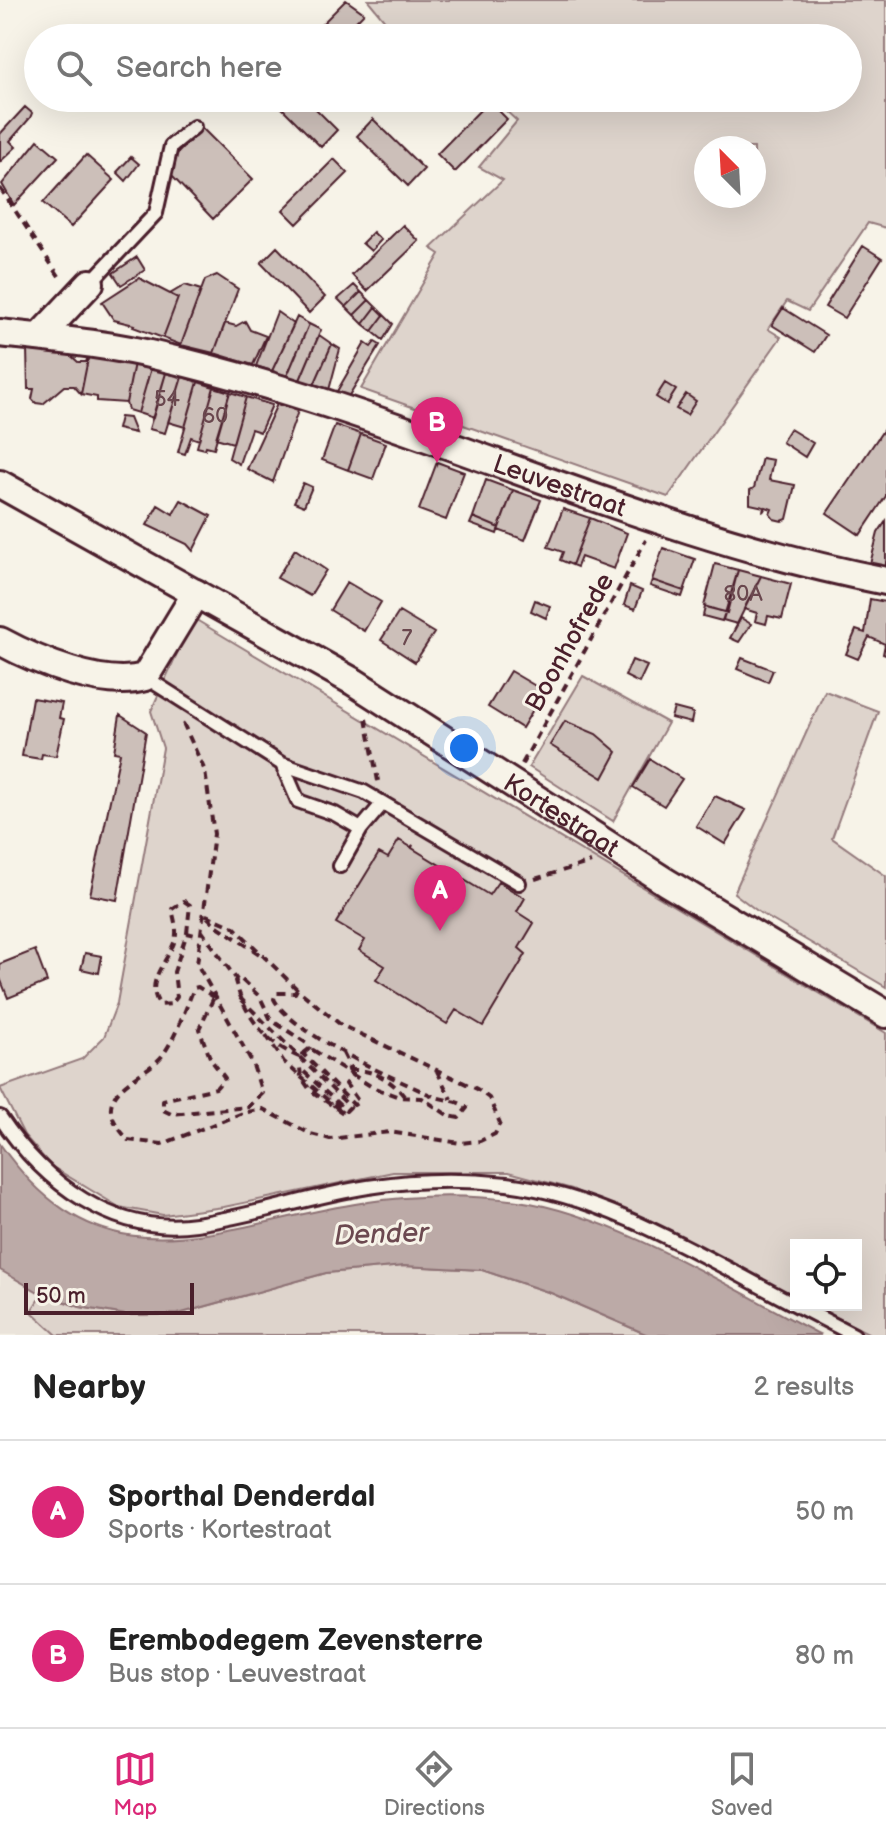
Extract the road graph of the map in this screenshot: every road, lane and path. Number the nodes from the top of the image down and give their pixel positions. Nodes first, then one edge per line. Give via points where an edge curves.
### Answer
1 (194, 127) dead end
2 (0, 188) edge
3 (81, 290) junction
4 (0, 333) edge
5 (39, 337) junction
6 (0, 484) edge
7 (658, 520) junction
8 (886, 581) edge
9 (196, 593) junction
10 (0, 641) edge
11 (145, 677) junction
12 (359, 685) junction
13 (179, 714) dead end
14 (282, 764) junction
15 (512, 783) junction
16 (383, 803) junction
17 (361, 829) junction
18 (621, 853) junction
19 (340, 866) dead end
20 (519, 883) joint
21 (204, 914) junction
22 (187, 933) junction
23 (200, 933) junction
24 (238, 980) junction
25 (297, 989) junction
26 (214, 997) junction
27 (240, 998) junction
28 (886, 1014) edge
29 (266, 1035) junction
30 (341, 1051) junction
31 (301, 1056) junction
32 (436, 1069) junction
33 (345, 1070) junction
34 (353, 1075) junction
35 (301, 1077) junction
36 (404, 1097) junction
37 (452, 1101) junction
38 (0, 1117) edge
39 (790, 1302) edge
40 (808, 1311) edge
41 (854, 1335) edge

1 - 3 lane via 171,146 156,213
2 - 3 path
3 - 5 street
4 - 5 street, Leuvestraat
5 - 7 street, Leuvestraat via 162,357 287,391
6 - 9 street, Kortestraat
7 - 8 street, Leuvestraat via 809,566
7 - 15 path, Boonhofrede
9 - 11 street
9 - 12 street, Kortestraat
10 - 11 street via 36,660 84,673 126,683
11 - 14 lane
12 - 15 street, Kortestraat
12 - 16 path
13 - 21 path via 205,771 214,834
14 - 16 lane
14 - 17 lane via 298,801
15 - 18 street, Kortestraat
16 - 17 lane
16 - 20 lane
17 - 19 lane
18 - 20 path
18 - 28 street, Kortestraat
21 - 23 path
21 - 25 path via 234,927
22 - 22 path via 174,972 177,997 172,1004 160,1005 154,983 177,937 172,909 184,901 190,905
22 - 23 path
23 - 24 path
23 - 26 path via 197,964
24 - 27 path
24 - 31 path via 260,997 271,1020 308,1044
25 - 30 path via 276,993 278,1007
25 - 32 path via 341,1025
26 - 26 path via 252,1062 262,1093 248,1107 171,1114 163,1110 163,1100 216,1088 225,1078 199,1029
26 - 32 path via 194,988 164,1053 111,1102 128,1140 162,1144 263,1109 330,1139 390,1132 460,1143 495,1134 500,1123 489,1098
27 - 29 path
27 - 31 path
29 - 31 path via 281,1049
29 - 35 path
30 - 33 path via 351,1069
30 - 37 path
31 - 33 path via 319,1051
31 - 34 path via 354,1105 359,1102 346,1084
31 - 35 path via 350,1107 346,1111 300,1068
32 - 37 path
33 - 34 path
33 - 36 path via 370,1071
34 - 36 path
35 - 35 path via 308,1085 343,1113 310,1090
36 - 37 path via 422,1098 459,1118 467,1108
38 - 39 lane via 18,1145 50,1177 116,1216 193,1225 369,1187 445,1182 546,1189 663,1236
40 - 41 lane

